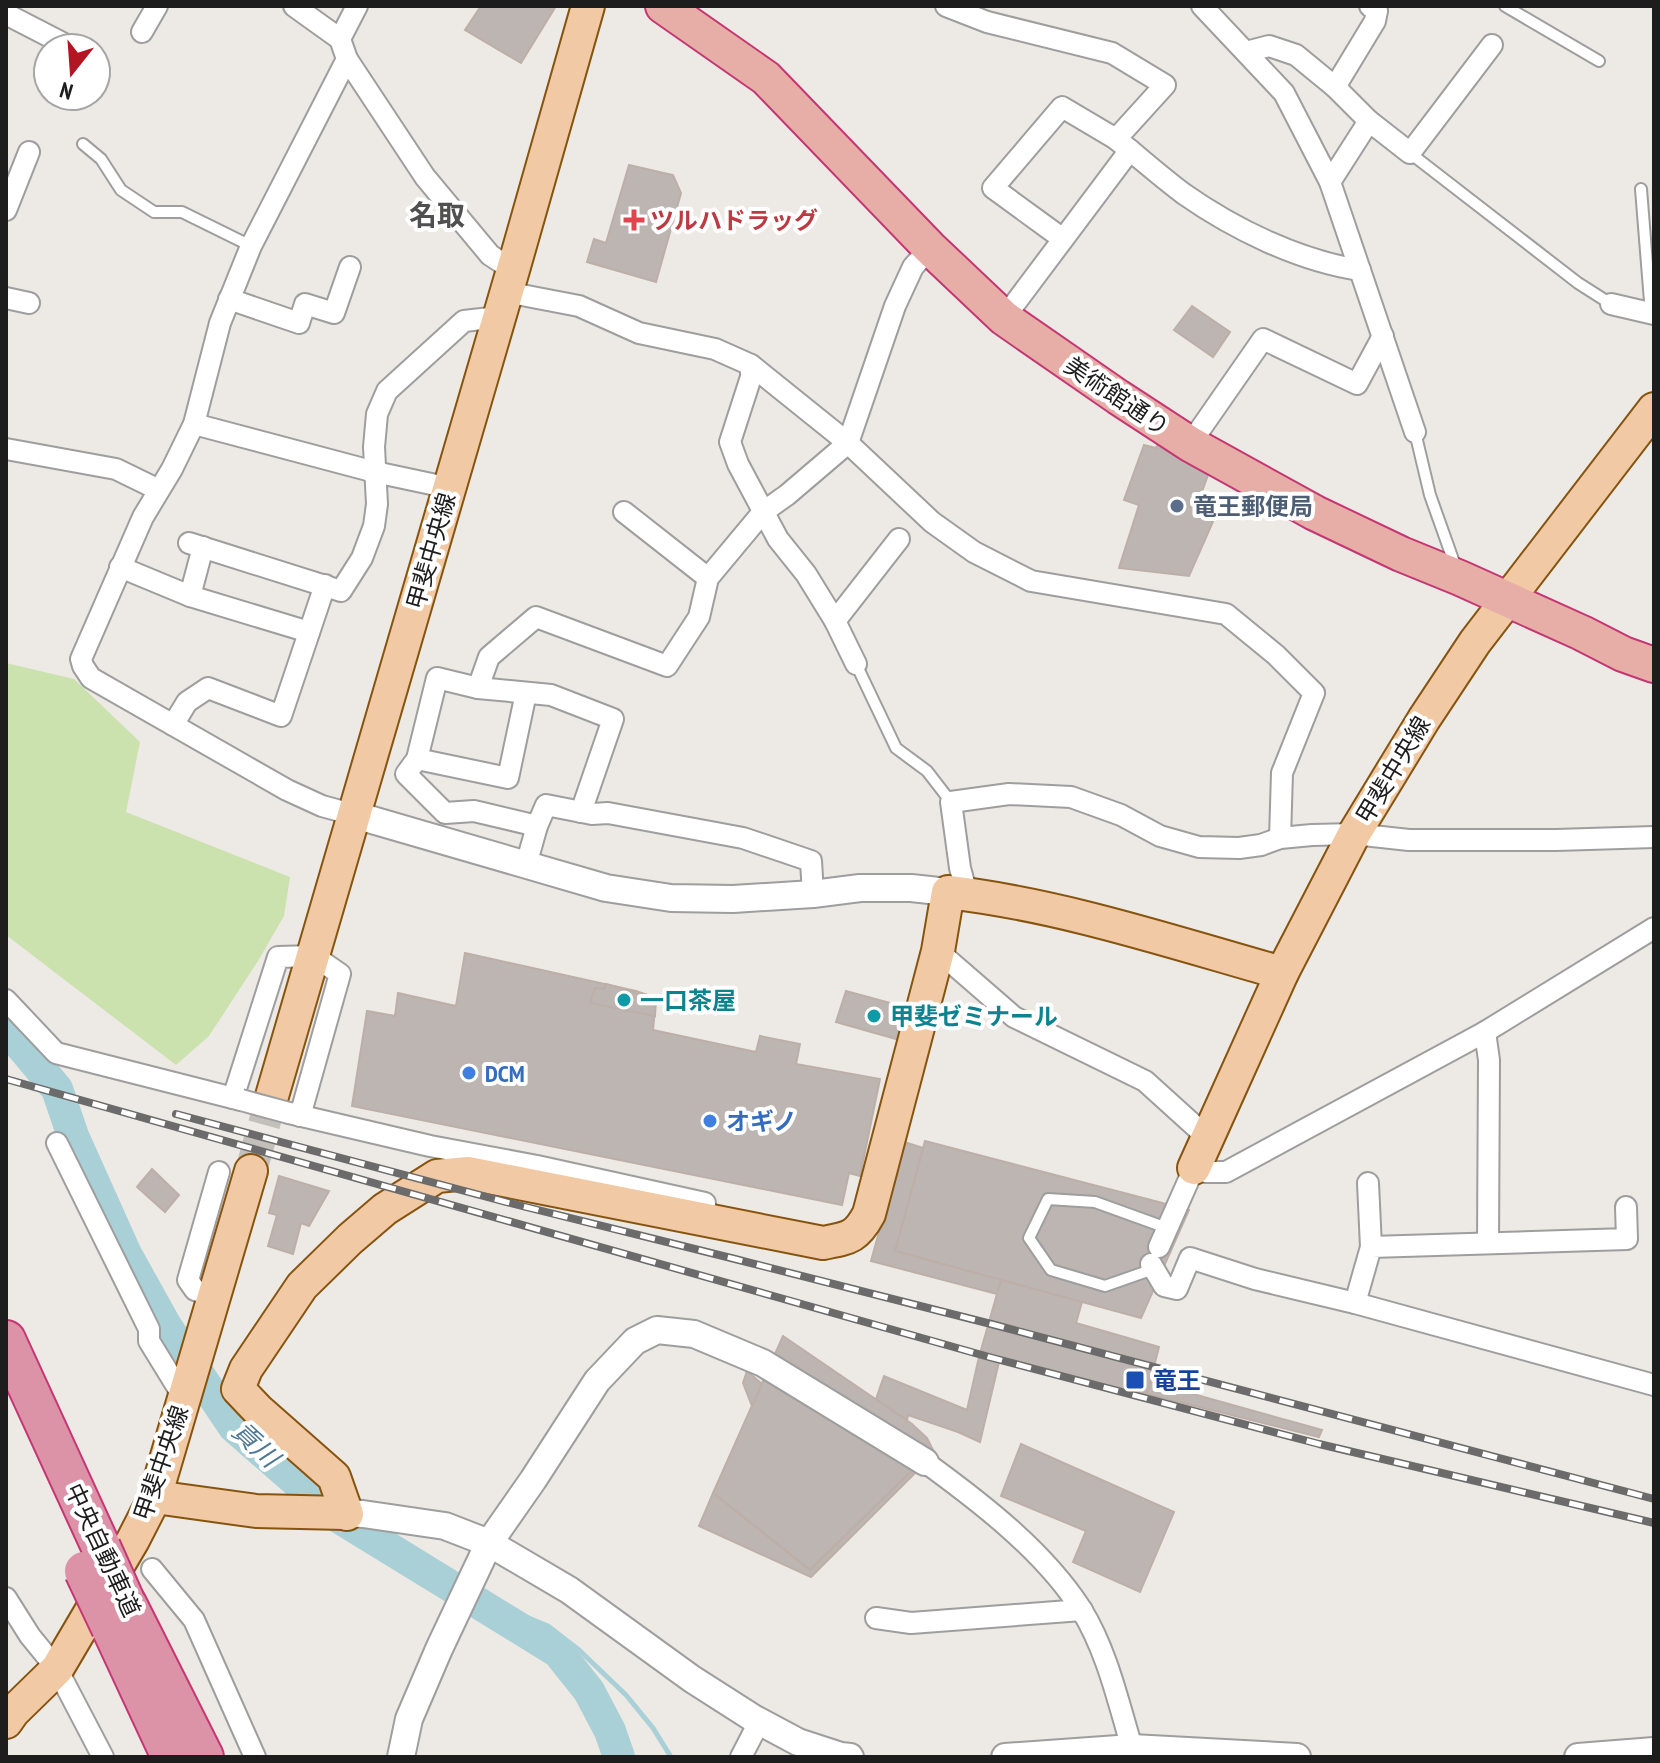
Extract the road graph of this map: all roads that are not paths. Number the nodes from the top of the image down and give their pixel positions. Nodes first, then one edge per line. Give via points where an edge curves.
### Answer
1 (157, 6) edge
2 (294, 6) edge
3 (357, 6) edge
4 (588, 6) edge
5 (663, 6) edge
6 (946, 6) edge
7 (1202, 6) edge
8 (1370, 6) edge
9 (1505, 6) edge
10 (6, 14) edge
11 (41, 32) edge
12 (142, 32) dead end
13 (1492, 45) dead end
14 (344, 49) junction
15 (1246, 52) junction
16 (1599, 61) dead end
17 (1335, 87) junction
18 (1369, 121) junction
19 (83, 144) dead end
20 (1123, 145) junction
21 (29, 152) dead end
22 (1410, 153) junction
23 (1330, 182) junction
24 (1641, 189) dead end
25 (6, 210) edge
26 (1063, 239) junction
27 (251, 246) junction
28 (930, 248) junction
29 (350, 267) dead end
30 (1360, 270) junction
31 (506, 293) junction
32 (6, 298) edge
33 (229, 299) junction
34 (29, 303) dead end
35 (1611, 304) joint
36 (1653, 314) edge
37 (1004, 318) junction
38 (1383, 336) junction
39 (751, 365) junction
40 (1654, 409) edge
41 (194, 424) junction
42 (1415, 432) joint
43 (848, 443) junction
44 (1190, 444) junction
45 (6, 449) edge
46 (375, 472) junction
47 (450, 488) junction
48 (159, 490) junction
49 (624, 512) dead end
50 (763, 512) junction
51 (899, 539) dead end
52 (120, 567) junction
53 (708, 578) junction
54 (1460, 578) junction
55 (325, 585) junction
56 (190, 596) junction
57 (1508, 600) junction
58 (835, 621) junction
59 (309, 632) junction
60 (856, 664) joint
61 (1654, 665) edge
62 (478, 688) junction
63 (526, 693) junction
64 (173, 725) junction
65 (417, 759) junction
66 (951, 802) junction
67 (581, 812) junction
68 (355, 815) junction
69 (537, 826) junction
70 (1354, 834) junction
71 (1654, 837) edge
72 (1280, 838) junction
73 (526, 865) junction
74 (958, 893) junction
75 (813, 894) junction
76 (1654, 928) edge
77 (938, 951) junction
78 (1282, 973) junction
79 (6, 1000) edge
80 (1485, 1032) junction
81 (267, 1105) junction
82 (1208, 1138) junction
83 (57, 1143) dead end
84 (1194, 1168) junction
85 (235, 1172) tunnel mouth
86 (1368, 1183) dead end
87 (1626, 1207) dead end
88 (703, 1219) junction
89 (1167, 1228) junction
90 (1488, 1243) junction
91 (1371, 1247) junction
92 (1155, 1256) junction
93 (1355, 1303) junction
94 (6, 1340) edge
95 (1654, 1385) edge
96 (184, 1397) junction
97 (6, 1403) edge
98 (925, 1462) joint
99 (155, 1497) junction
100 (346, 1514) junction
101 (489, 1543) junction
102 (93, 1559) junction
103 (152, 1569) dead end
104 (6, 1598) edge
105 (1082, 1610) junction
106 (119, 1616) junction
107 (876, 1618) dead end
108 (57, 1669) junction
109 (8, 1714) edge
110 (759, 1722) junction
111 (1132, 1748) junction
112 (1654, 1751) edge
113 (103, 1757) edge
114 (171, 1757) edge
115 (204, 1757) edge
116 (255, 1757) edge
117 (401, 1757) edge
118 (741, 1757) edge
119 (850, 1757) edge
120 (1005, 1757) edge
121 (1297, 1757) edge
122 (1578, 1757) edge

1 - 12 street
2 - 14 street
3 - 14 street
4 - 31 main road, 甲斐中央線
5 - 28 highway, 美術館通り via 766,78
6 - 20 street via 987,22 1112,53 1165,85
7 - 15 street
8 - 17 street via 1377,11 1375,21
9 - 16 lane
10 - 11 street
13 - 22 street
14 - 27 street
14 - 31 street via 425,177 490,255
15 - 17 street via 1269,46 1296,55
15 - 23 street via 1284,93
17 - 18 street
18 - 22 street
18 - 23 street
19 - 27 lane via 101,159 121,190 154,212 182,212
20 - 26 street
20 - 26 street via 1062,107 993,188
20 - 30 street via 1232,225 1297,253
21 - 25 street
22 - 35 lane
23 - 30 street
24 - 36 lane
26 - 37 street
27 - 33 street
28 - 37 highway, 美術館通り
28 - 43 street via 913,267 895,306
29 - 33 street via 334,313 305,304 299,323
30 - 38 street
31 - 39 street via 579,306 639,333 715,349
31 - 46 street via 464,321 387,391 377,414
31 - 47 main road, 甲斐中央線
32 - 34 street
33 - 41 street
35 - 36 street
37 - 44 highway, 美術館通り
38 - 42 street
38 - 44 street via 1357,384 1263,339
39 - 43 street
39 - 50 street via 730,442
40 - 57 main road, 甲斐中央線
41 - 46 street
41 - 48 street
42 - 54 lane via 1430,495
43 - 50 street
43 - 72 street via 932,522 974,552 1031,581 1226,614 1276,655 1314,693 1282,773
44 - 54 highway, 美術館通り via 1315,513
45 - 48 street via 116,469
46 - 47 street
46 - 55 street via 374,526 362,558 341,591
47 - 68 main road, 甲斐中央線
48 - 52 street
49 - 53 street
50 - 53 street
50 - 58 street
51 - 58 street
52 - 56 street
52 - 64 street via 81,659 83,666 91,678
53 - 62 street via 699,617 667,666 536,617 489,657
54 - 57 highway, 美術館通り
55 - 56 street via 196,545
55 - 59 street
56 - 59 street
57 - 61 highway, 美術館通り
57 - 70 main road, 甲斐中央線 via 1424,719
58 - 60 street
59 - 64 street via 281,716 208,688 187,702
60 - 66 lane via 896,748 927,771
62 - 63 street
62 - 65 street via 437,678
63 - 65 street via 508,778
63 - 67 street via 551,695 613,719
64 - 68 street via 287,790
65 - 69 street via 406,774 445,813 474,811
66 - 72 street via 1009,794 1071,797 1199,847 1239,848
66 - 74 street
67 - 69 street via 546,805
67 - 75 street via 743,838 811,861
68 - 73 street
68 - 81 main road, 甲斐中央線
69 - 73 street
70 - 71 street via 1409,840
70 - 72 street
70 - 78 main road, 甲斐中央線
73 - 75 street via 606,888 671,898
74 - 75 street via 860,888
74 - 77 main road
74 - 78 main road via 1079,917
76 - 80 street
77 - 82 street via 1014,1017 1145,1081
77 - 88 main road via 869,1214 860,1231 823,1243
78 - 82 main road, 甲斐中央線
79 - 81 street via 56,1053
80 - 84 street via 1226,1172
80 - 90 street
81 - 88 street via 430,1146 705,1203
82 - 84 main road, 甲斐中央線
83 - 96 street via 149,1329 149,1341
84 - 89 street
85 - 96 main road, 甲斐中央線 via 213,1300
86 - 91 street
87 - 90 street via 1627,1239
88 - 100 main road via 468,1173 437,1176 385,1209 302,1286 238,1389 334,1477
89 - 92 street
89 - 92 lane via 1095,1202 1048,1199 1029,1238 1051,1270 1105,1286 1145,1272
90 - 91 street
91 - 93 street
92 - 93 street via 1164,1286 1177,1289 1190,1258
93 - 95 street
94 - 102 highway, 中央自動車道
96 - 99 main road, 甲斐中央線
97 - 102 highway, 中央自動車道
98 - 101 street via 763,1363 694,1334 657,1330 635,1341 597,1381
98 - 105 street via 978,1500 1050,1568
99 - 100 main road via 256,1511
99 - 108 main road, 甲斐中央線
100 - 101 street via 445,1526
101 - 110 street via 569,1590
101 - 117 street via 409,1719
102 - 106 highway, 中央自動車道, bridge
103 - 116 street via 194,1620
104 - 108 street
105 - 107 street via 911,1623
105 - 111 street via 1106,1660
106 - 114 highway, 中央自動車道
106 - 115 highway, 中央自動車道
108 - 109 main road, 甲斐中央線
108 - 113 street
110 - 118 street
110 - 119 street via 798,1742
111 - 120 street
111 - 121 street
112 - 122 street

